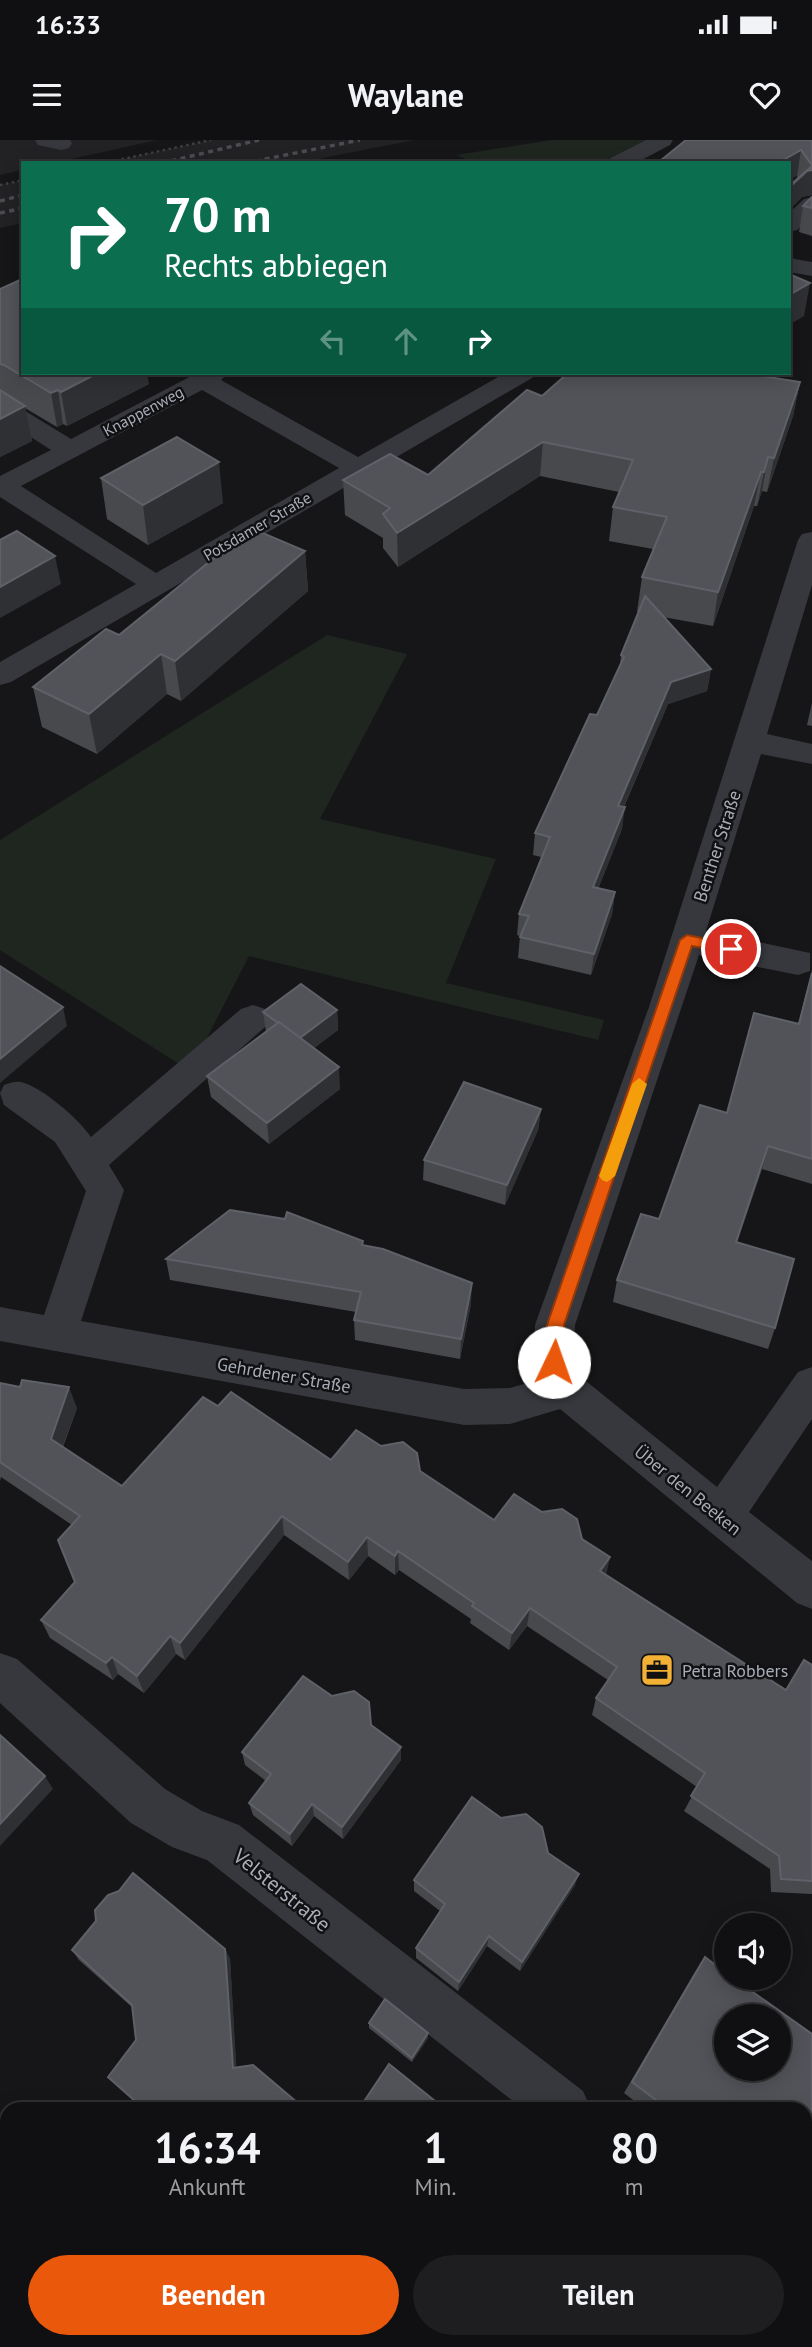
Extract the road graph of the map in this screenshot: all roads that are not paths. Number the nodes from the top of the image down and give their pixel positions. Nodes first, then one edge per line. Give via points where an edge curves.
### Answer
1 (662, 140) edge
2 (623, 161) edge
3 (812, 204) edge
4 (791, 223) edge
5 (791, 265) edge
6 (812, 269) edge
7 (520, 375) edge
8 (209, 377) edge
9 (0, 406) edge
10 (70, 450) junction
11 (359, 468) junction
12 (1, 487) edge
13 (812, 540) edge
14 (156, 585) junction
15 (0, 674) edge
16 (750, 741) junction
17 (812, 754) edge
18 (687, 940) junction
19 (798, 962) dead end
20 (253, 1018) dead end
21 (17, 1095) dead end
22 (88, 1163) junction
23 (0, 1324) edge
24 (57, 1335) junction
25 (812, 1385) edge
26 (566, 1389) junction
27 (721, 1516) junction
28 (812, 1588) edge
29 (1, 1674) edge
30 (556, 2102) edge

1 - 2 street
3 - 4 street
5 - 6 street
7 - 11 street, Potsdamer Straße
8 - 10 street, Knappenweg
8 - 11 street
9 - 10 street
10 - 12 street, Knappenweg
11 - 14 street, Potsdamer Straße
12 - 14 street
13 - 16 street, Benther Straße
14 - 15 street, Potsdamer Straße
16 - 17 street
16 - 18 street, Benther Straße
18 - 19 street
18 - 26 street, Benther Straße via 555,1325 554,1362
20 - 22 street
21 - 22 street via 68,1132
22 - 24 street via 105,1190
23 - 24 street, Gehrdener Straße
24 - 26 street, Gehrdener Straße via 464,1407 510,1406
25 - 27 street
26 - 27 street, Über den Beeken
27 - 28 street, Über den Beeken
29 - 30 street, Velsterstraße via 148,1806 189,1830 222,1842

